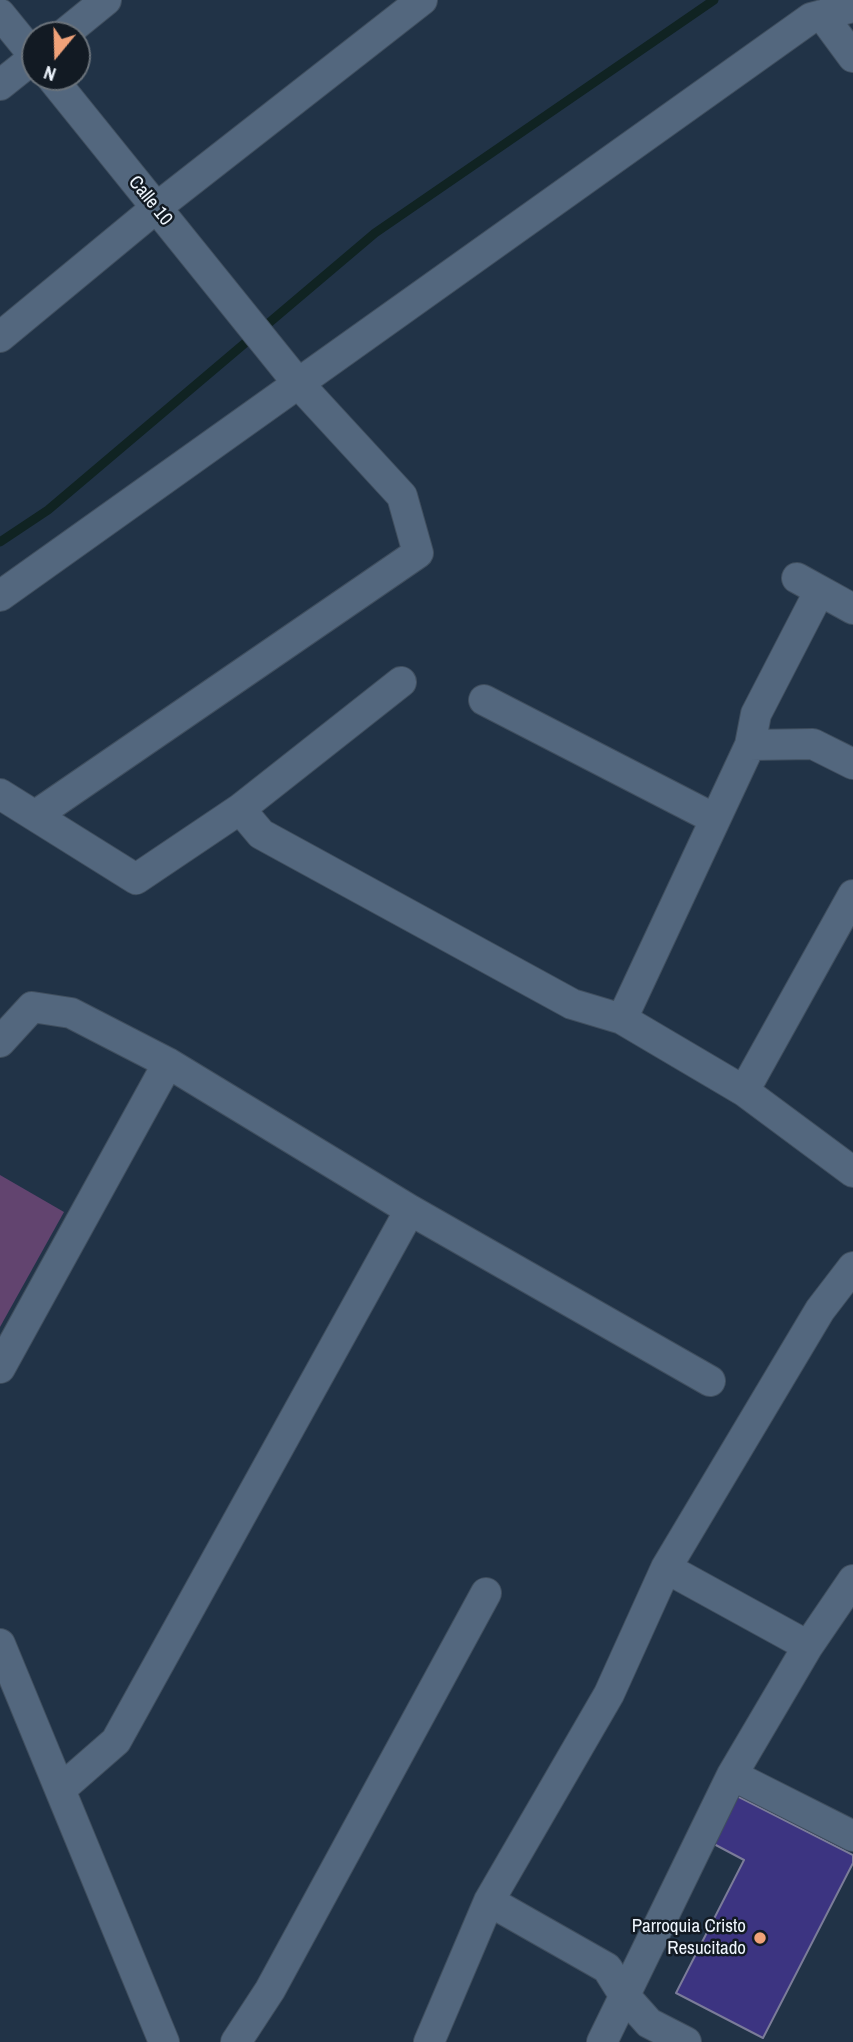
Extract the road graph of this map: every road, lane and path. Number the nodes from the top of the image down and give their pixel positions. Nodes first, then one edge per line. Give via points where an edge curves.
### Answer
1 (107, 0) edge
2 (422, 0) edge
3 (853, 7) edge
4 (0, 14) edge
5 (822, 15) junction
6 (80, 21) edge
7 (21, 40) edge
8 (853, 57) edge
9 (21, 68) edge
10 (0, 85) edge
11 (62, 91) edge
12 (156, 208) junction
13 (0, 337) edge
14 (289, 373) junction
15 (0, 596) edge
16 (853, 609) edge
17 (401, 682) dead end
18 (484, 700) dead end
19 (750, 746) junction
20 (853, 764) edge
21 (0, 794) edge
22 (240, 809) junction
23 (36, 815) junction
24 (715, 819) junction
25 (853, 895) edge
26 (622, 1019) junction
27 (0, 1042) edge
28 (168, 1063) junction
29 (744, 1091) junction
30 (853, 1172) edge
31 (410, 1210) junction
32 (853, 1267) edge
33 (0, 1368) edge
34 (710, 1381) dead end
35 (666, 1569) junction
36 (853, 1580) edge
37 (486, 1593) dead end
38 (0, 1644) edge
39 (808, 1646) junction
40 (732, 1775) junction
41 (61, 1789) junction
42 (853, 1836) edge
43 (489, 1900) junction
44 (624, 1995) junction
45 (163, 2042) edge
46 (236, 2042) edge
47 (429, 2042) edge
48 (602, 2042) edge
49 (686, 2042) edge

1 - 6 street
2 - 12 street
3 - 5 street
4 - 7 street
5 - 8 street
5 - 14 street via 811,18
9 - 10 street
11 - 12 street, Calle 10
12 - 13 street
12 - 14 street, Calle 10
14 - 15 street
14 - 23 street, Calle 10 via 402,496 418,554
16 - 19 street via 808,585 756,715
17 - 22 street
18 - 24 street
19 - 20 street via 813,744
19 - 24 street
21 - 23 street
22 - 23 street via 136,879
22 - 26 street via 273,841 572,1004
24 - 26 street
25 - 29 street
26 - 29 street
27 - 28 street via 32,1007 71,1013
28 - 31 street
28 - 33 street
29 - 30 street
31 - 34 street
31 - 41 street via 116,1741
32 - 35 street via 820,1310
35 - 39 street
35 - 43 street via 609,1694
36 - 39 street
37 - 46 street via 270,1990
38 - 41 street
39 - 40 street
40 - 42 street
40 - 44 street
41 - 45 street
43 - 44 street via 607,1968
43 - 47 street
44 - 48 street
44 - 49 street via 649,2023

